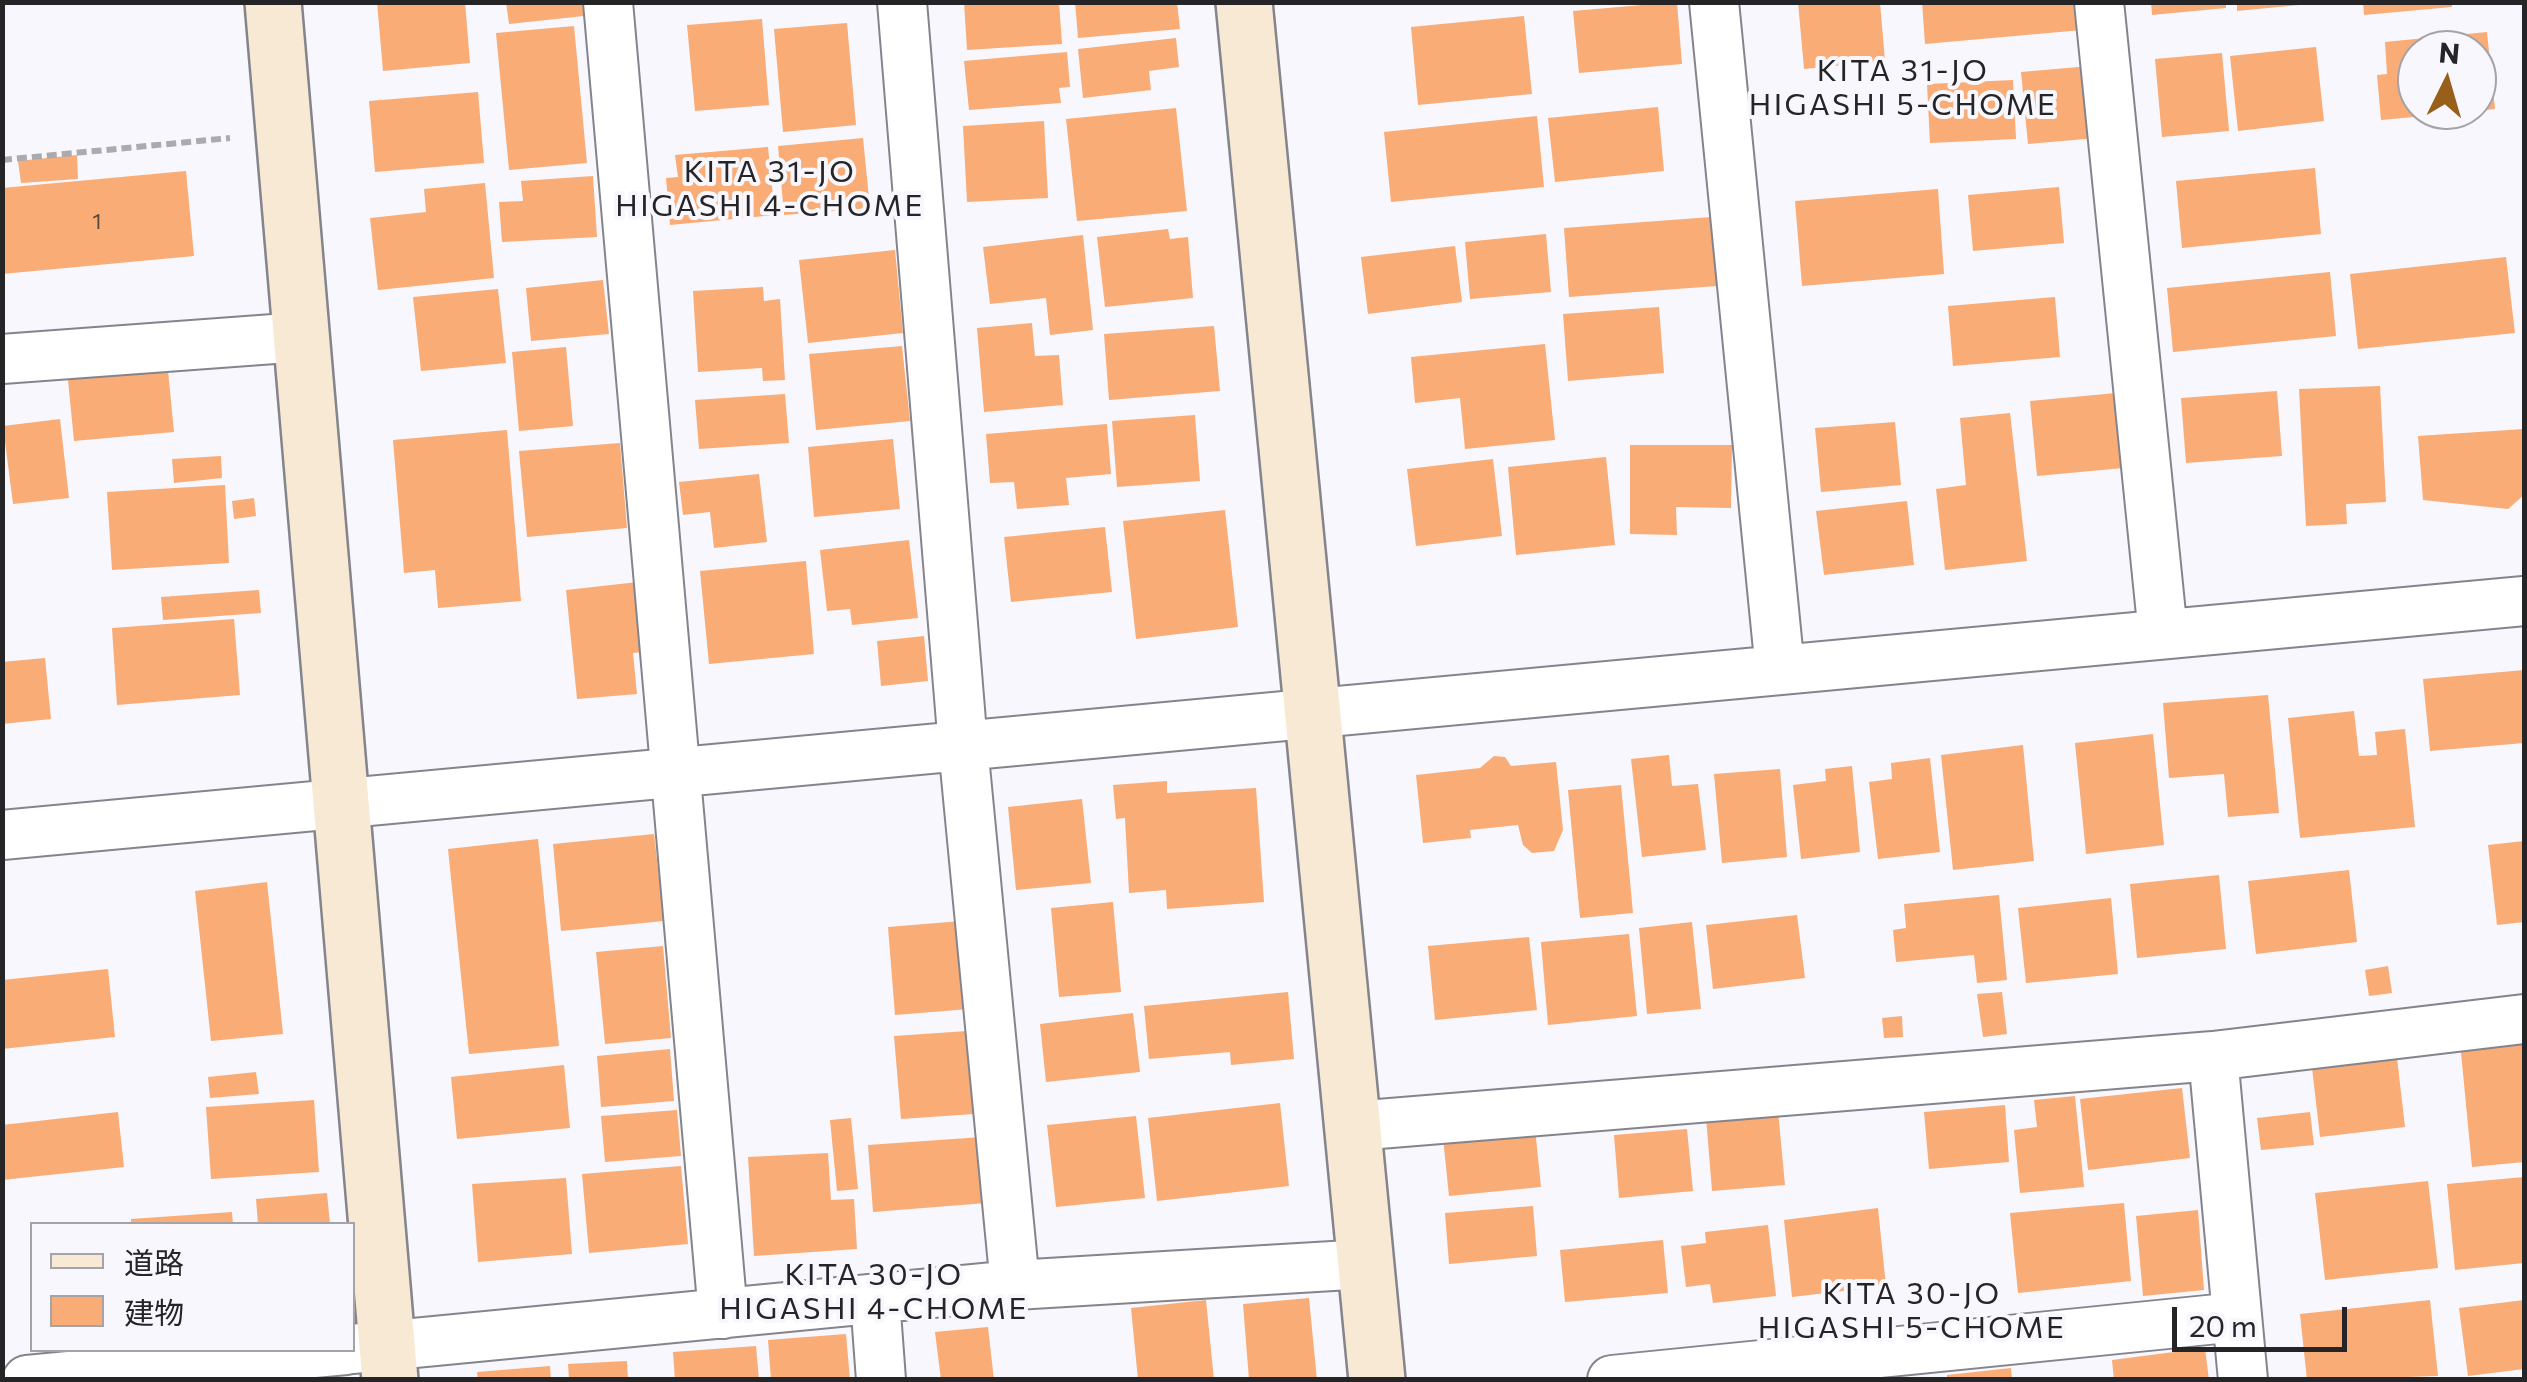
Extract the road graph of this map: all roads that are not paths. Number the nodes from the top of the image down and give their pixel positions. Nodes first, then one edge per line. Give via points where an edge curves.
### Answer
1 (273, 2) edge
2 (608, 2) edge
3 (902, 2) edge
4 (1244, 2) edge
5 (1714, 2) edge
6 (2099, 2) edge
7 (301, 337) junction
8 (2, 359) edge
9 (2524, 602) edge
10 (2163, 634) junction
11 (1780, 670) junction
12 (1316, 714) junction
13 (963, 746) junction
14 (679, 772) junction
15 (343, 803) junction
16 (2, 835) edge
17 (2524, 1019) edge
18 (2213, 1056) junction
19 (1354, 1126) junction
20 (1366, 1264) junction
21 (1015, 1285) junction
22 (875, 1299) junction
23 (723, 1314) junction
24 (2237, 1316) junction
25 (369, 1356) edge
26 (28, 1380) edge
27 (881, 1380) edge
28 (1377, 1380) edge
29 (1612, 1380) edge
30 (2242, 1380) edge

1 - 7 street
2 - 14 street
3 - 13 street
4 - 12 street
5 - 11 street
6 - 10 street
7 - 8 street
7 - 15 street
9 - 10 street
10 - 11 street
11 - 12 street
12 - 13 street
12 - 19 street
13 - 14 street
13 - 21 street
14 - 15 street
14 - 23 street
15 - 16 street
15 - 25 street
17 - 18 street
18 - 19 street
18 - 24 street
19 - 20 street
20 - 21 street
20 - 28 street
21 - 22 street
22 - 23 street
22 - 27 street
23 - 25 street
24 - 29 street
24 - 30 street
25 - 26 street

